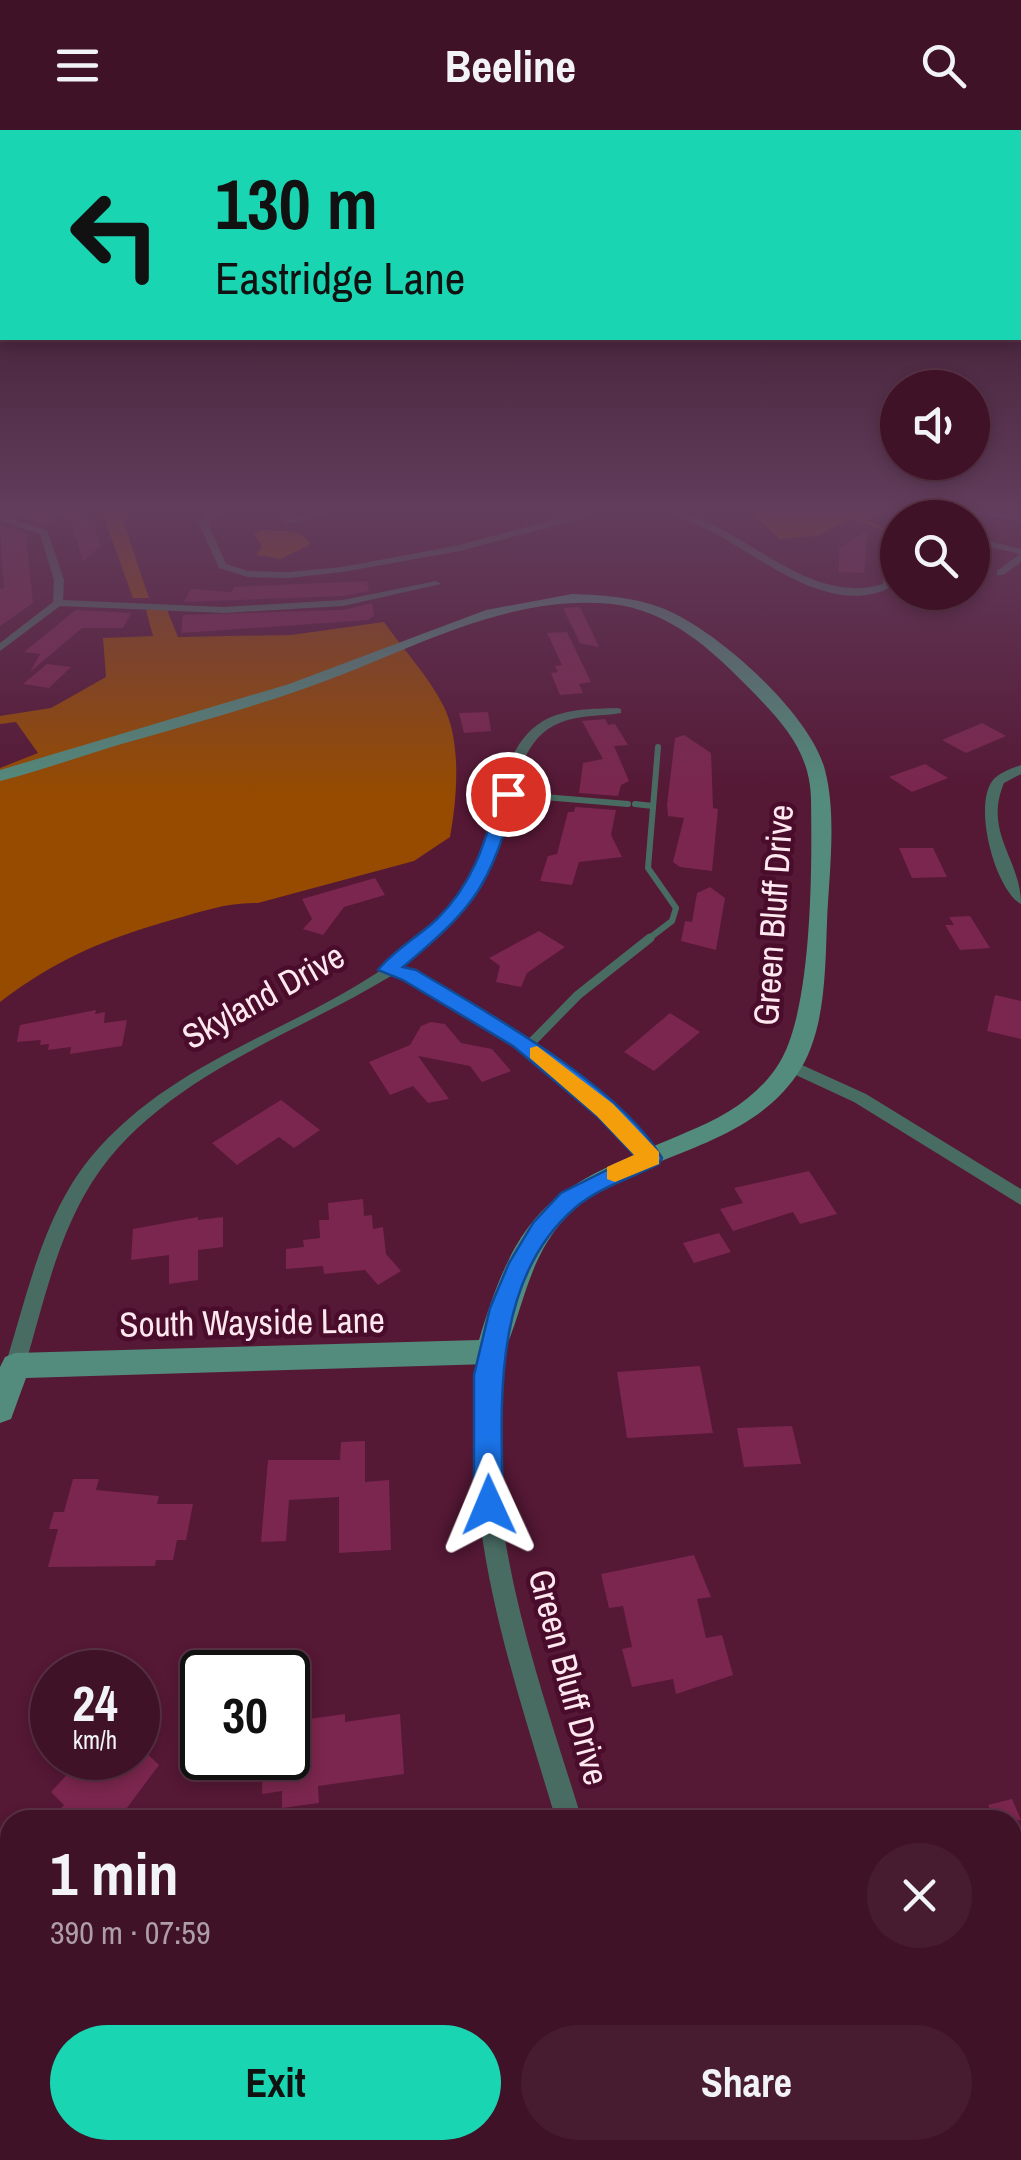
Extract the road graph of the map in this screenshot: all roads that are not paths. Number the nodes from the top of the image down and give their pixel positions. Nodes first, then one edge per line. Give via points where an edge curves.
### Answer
1 (52, 607) edge
2 (166, 607) edge
3 (288, 607) edge
4 (522, 607) edge
5 (645, 607) edge
6 (0, 648) edge
7 (616, 711) dead end
8 (658, 747) dead end
9 (1021, 770) edge
10 (0, 776) edge
11 (508, 794) junction
12 (652, 806) junction
13 (1021, 900) edge
14 (388, 970) junction
15 (528, 1046) junction
16 (791, 1066) junction
17 (650, 1158) junction
18 (1021, 1198) edge
19 (490, 1352) junction
20 (15, 1366) junction
21 (0, 1410) edge
22 (565, 1810) edge

1 - 6 street
2 - 3 street
4 - 10 street, Green Bluff Drive via 297,686
5 - 16 street, Green Bluff Drive via 698,631 735,664 798,728 818,764 810,1010
7 - 11 street, Skyland Drive via 570,711 543,723 524,748
8 - 12 lane
9 - 13 street via 999,781 989,810
11 - 12 lane
11 - 14 street, Skyland Drive via 475,886 445,922
12 - 15 lane via 648,868 676,908 672,921 548,1021
14 - 15 street via 409,975
14 - 20 street, Skyland Drive via 219,1061 118,1138 63,1218
15 - 17 street
16 - 17 street, Green Bluff Drive via 734,1124
16 - 18 street via 860,1098
17 - 19 street, Green Bluff Drive via 580,1192 541,1230 502,1308
19 - 20 street, South Wayside Lane
19 - 22 street, Green Bluff Drive via 489,1505 520,1655
20 - 21 street, Skyland Drive

